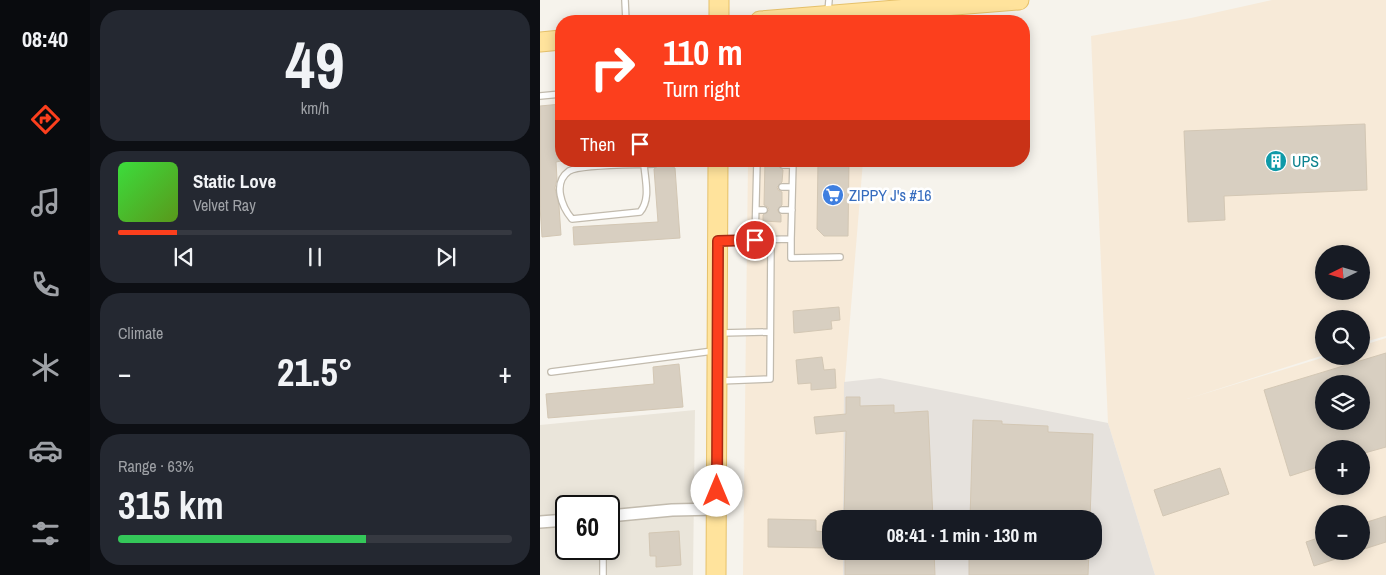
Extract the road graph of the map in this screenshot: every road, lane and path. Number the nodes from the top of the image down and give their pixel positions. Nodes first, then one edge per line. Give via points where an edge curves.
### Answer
1 (625, 0) edge
2 (719, 0) edge
3 (1019, 0) edge
4 (828, 12) edge
5 (626, 15) edge
6 (719, 15) edge
7 (805, 15) edge
8 (555, 41) edge
9 (540, 42) edge
10 (555, 95) edge
11 (540, 96) edge
12 (588, 167) edge
13 (644, 167) edge
14 (718, 167) edge
15 (757, 167) edge
16 (793, 167) edge
17 (757, 187) junction
18 (764, 187) dead end
19 (782, 187) dead end
20 (792, 187) junction
21 (756, 210) junction
22 (764, 210) dead end
23 (782, 210) dead end
24 (792, 210) junction
25 (791, 239) junction
26 (755, 240) junction
27 (771, 240) junction
28 (718, 241) junction
29 (840, 257) dead end
30 (770, 332) junction
31 (718, 341) junction
32 (551, 372) dead end
33 (717, 381) junction
34 (717, 509) junction
35 (620, 515) edge
36 (555, 521) edge
37 (540, 522) edge
38 (603, 560) edge
39 (603, 575) edge
40 (716, 575) edge

1 - 5 lane
2 - 6 main road
3 - 4 main road
4 - 7 main road
8 - 9 main road
10 - 11 lane
12 - 13 lane via 570,170 562,179 560,191 564,209 572,219 640,212 647,197
14 - 28 main road
15 - 17 lane
16 - 20 lane
17 - 18 lane
17 - 21 lane
19 - 20 lane
20 - 24 lane
21 - 22 lane
21 - 26 lane
23 - 24 lane
24 - 25 lane
25 - 27 lane
25 - 29 lane via 791,258
26 - 27 lane
26 - 28 lane
27 - 30 lane
28 - 31 main road
30 - 31 lane
30 - 33 lane via 770,379
31 - 32 lane
31 - 33 main road
33 - 34 main road
34 - 35 street
34 - 40 main road
36 - 37 street
38 - 39 lane

